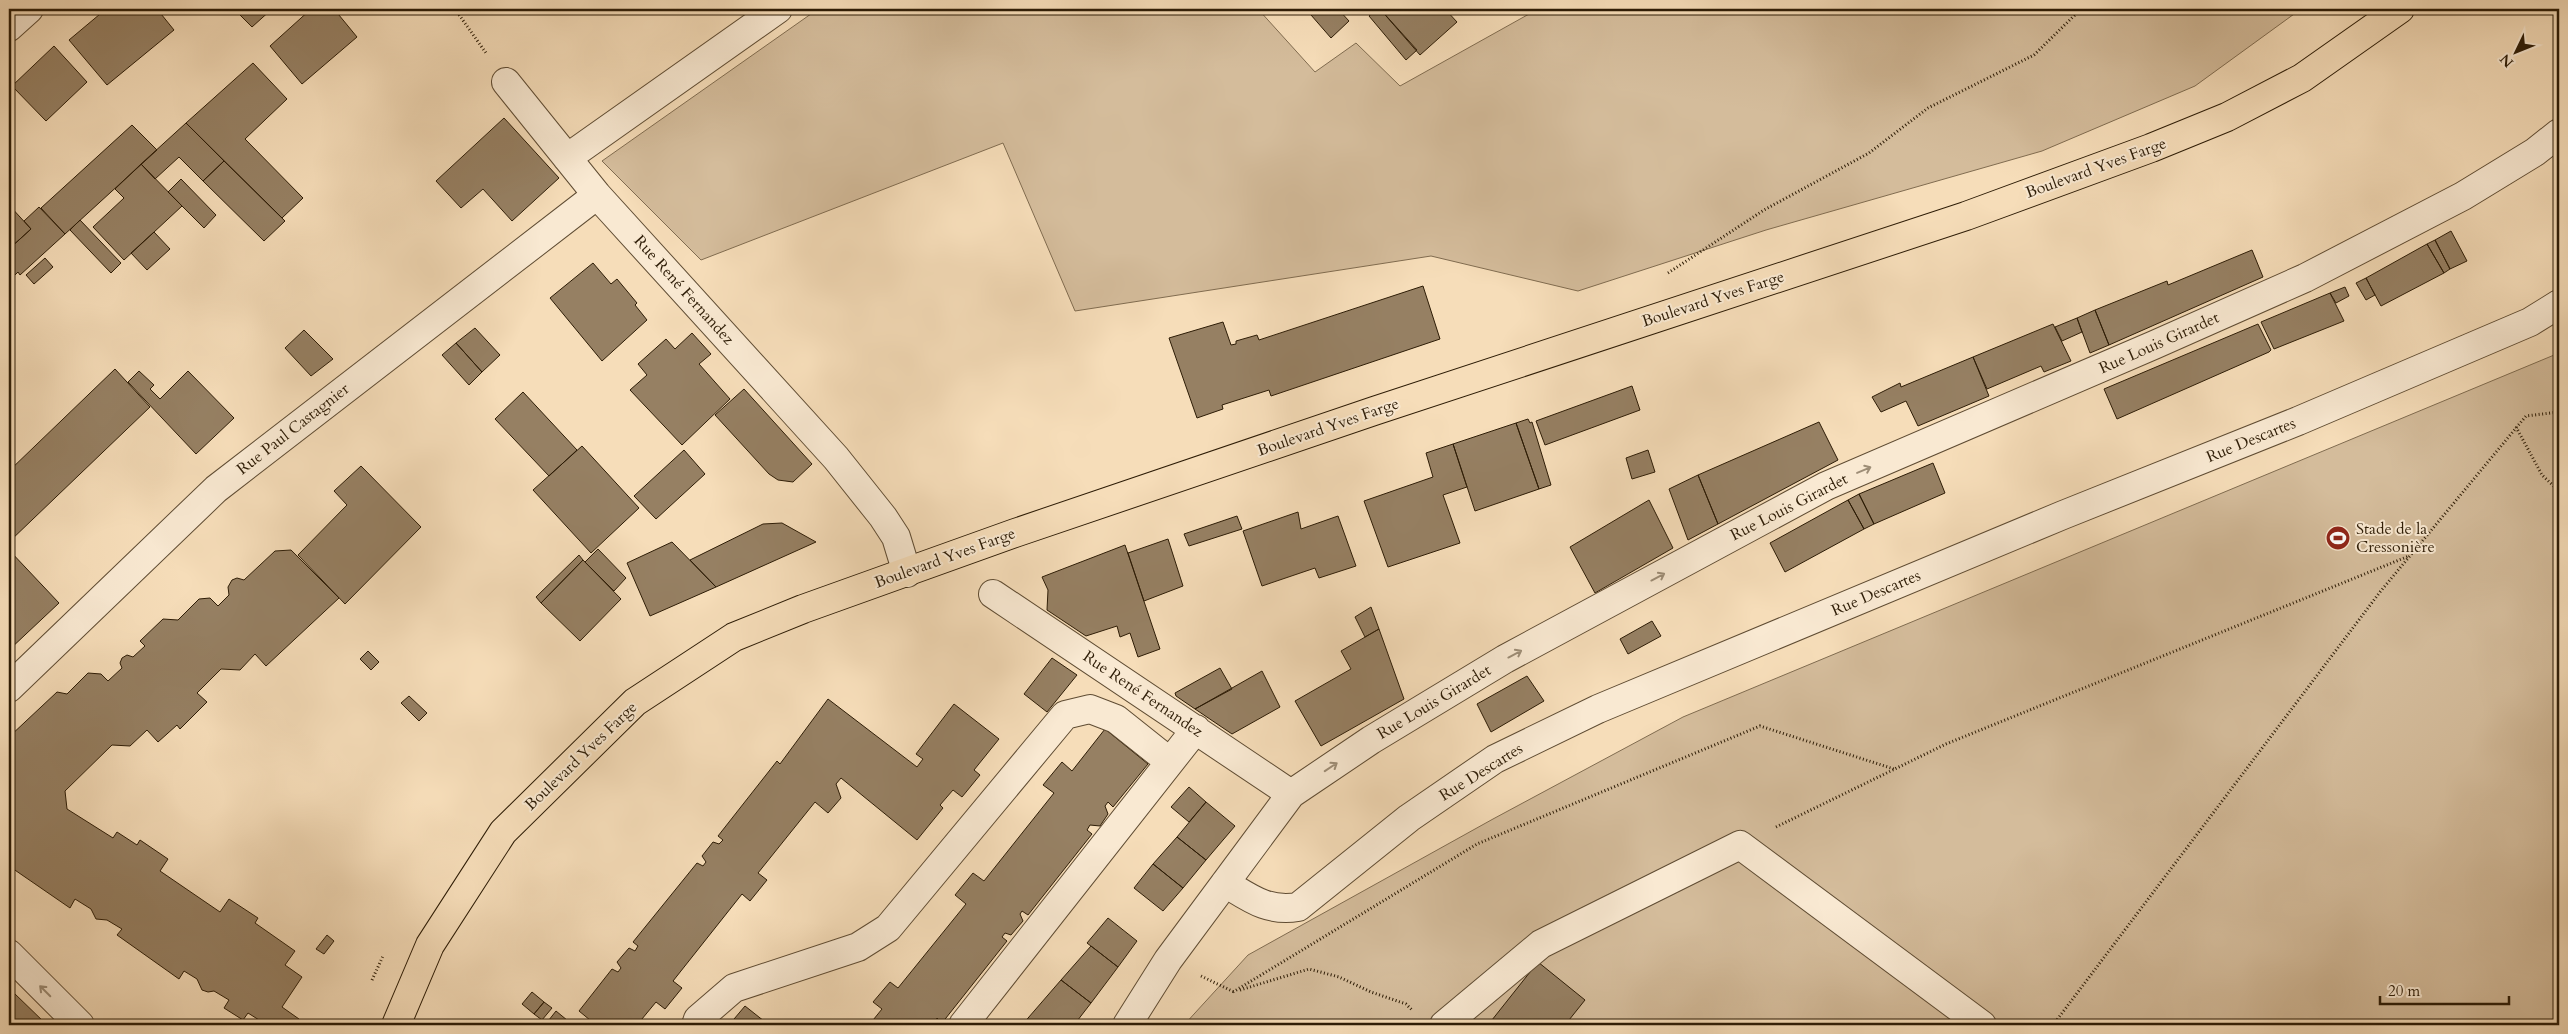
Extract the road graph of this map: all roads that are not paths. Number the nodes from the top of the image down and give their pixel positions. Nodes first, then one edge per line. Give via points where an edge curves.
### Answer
1 (29, 9) edge
2 (778, 9) edge
3 (2400, 9) edge
4 (9, 27) edge
5 (506, 82) road end
6 (2559, 133) edge
7 (567, 158) junction
8 (597, 195) junction
9 (2559, 304) edge
10 (907, 573) junction
11 (993, 594) dead end
12 (9, 688) edge
13 (1196, 729) junction
14 (1170, 762) junction
15 (1291, 794) junction
16 (1225, 883) junction
17 (11, 959) edge
18 (80, 1025) edge
19 (396, 1025) edge
20 (696, 1025) edge
21 (963, 1025) edge
22 (1128, 1025) edge
23 (1444, 1025) edge
24 (1982, 1025) edge

1 - 4 street
2 - 7 street
3 - 10 main road, Boulevard Yves Farge via 2302,78 2227,117 2151,148 1966,216 1374,411
5 - 7 street, Rue René Fernandez
15 -> 6 street, Rue Louis Girardet via 1371,740 1505,659 1826,486 2305,278 2463,196 2535,152
7 - 8 street, Rue René Fernandez
8 - 10 street, Rue René Fernandez via 836,458 896,537
8 - 12 street, Rue Paul Castagnier via 216,489
9 - 16 street, Rue Descartes via 2530,322 2298,421 1598,709 1495,759 1409,818 1298,907 1281,910 1258,903
10 - 19 main road, Boulevard Yves Farge via 734,637 635,702 503,832 430,946
11 - 13 street, Rue René Fernandez
13 - 14 street
13 - 15 street, Rue René Fernandez
14 - 20 street via 1116,719 1090,709 1065,714 888,928 858,948 734,988 698,1018
14 - 21 street
15 - 16 street, Rue Louis Girardet
16 - 22 street, Rue Louis Girardet via 1168,960
18 -> 17 street
23 - 24 street via 1541,944 1740,845

